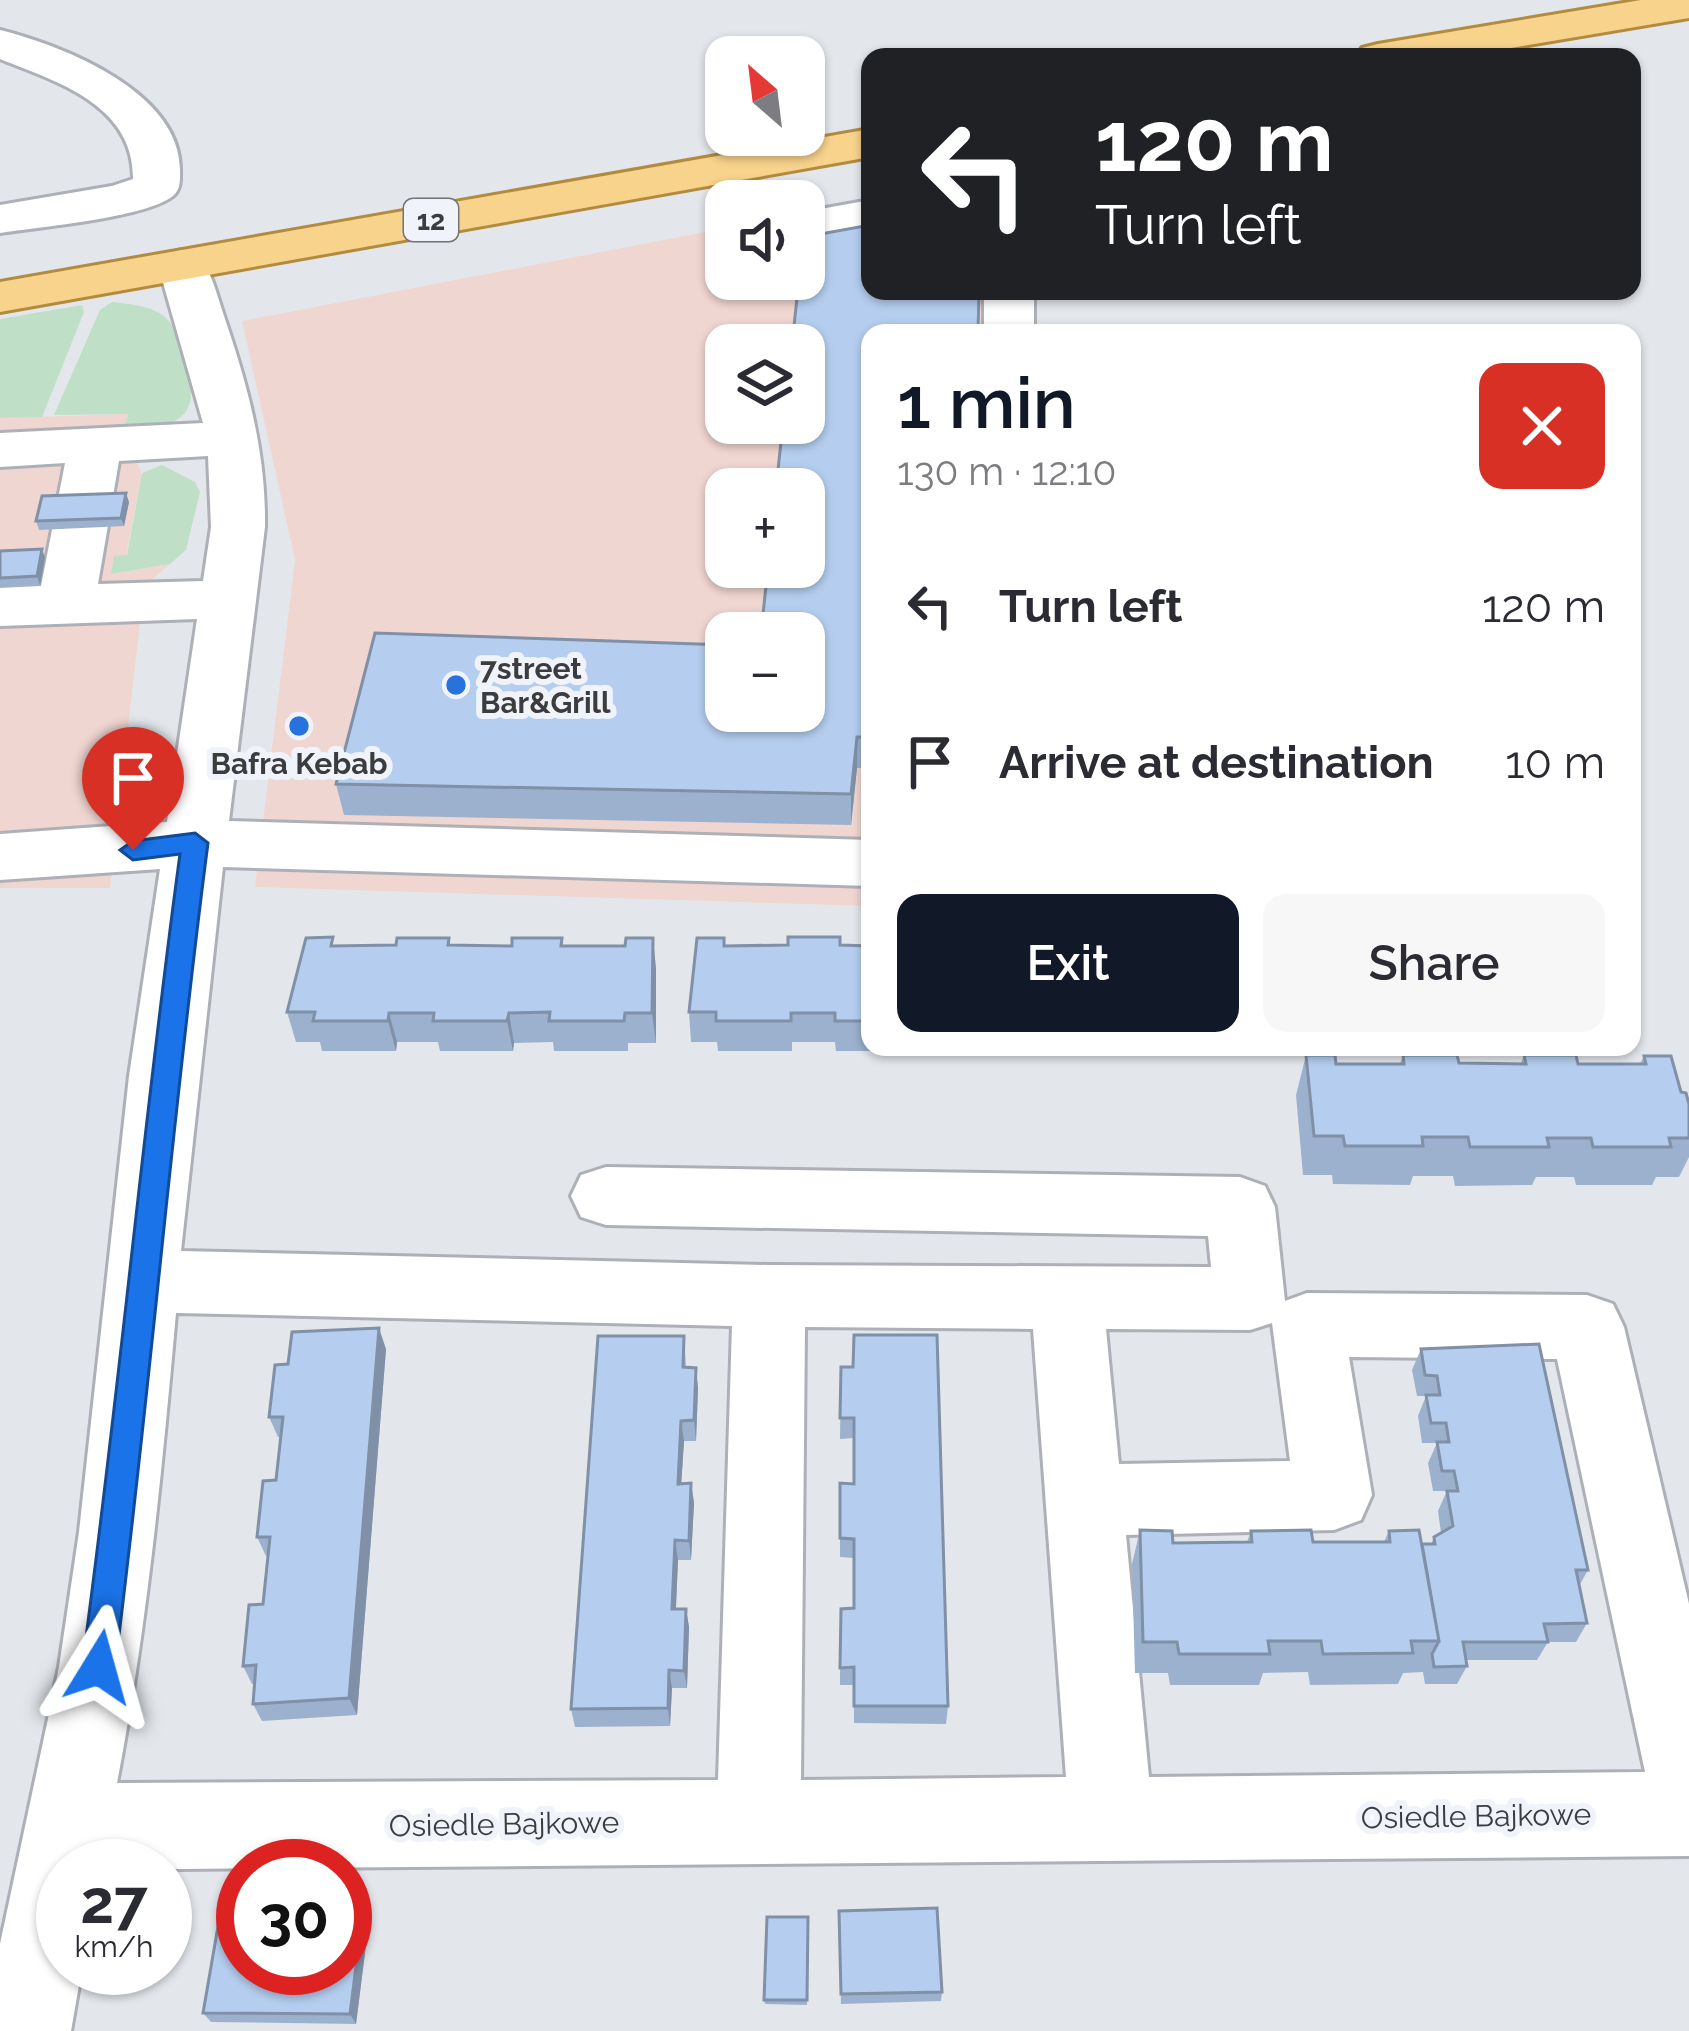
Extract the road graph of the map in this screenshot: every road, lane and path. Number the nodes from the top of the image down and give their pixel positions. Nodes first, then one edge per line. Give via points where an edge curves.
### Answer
1 (1689, 4) edge
2 (0, 43) edge
3 (1431, 48) edge
4 (861, 144) edge
5 (861, 216) edge
6 (0, 218) edge
7 (825, 222) edge
8 (182, 265) junction
9 (0, 296) edge
10 (233, 438) junction
11 (94, 445) junction
12 (0, 450) edge
13 (229, 599) junction
14 (66, 604) junction
15 (0, 607) edge
16 (195, 843) junction
17 (0, 857) edge
18 (861, 863) edge
19 (606, 1196) dead end
20 (146, 1281) junction
21 (769, 1297) junction
22 (1067, 1298) junction
23 (1279, 1312) junction
24 (1083, 1500) junction
25 (1689, 1781) edge
26 (1689, 1814) edge
27 (1111, 1819) junction
28 (759, 1822) junction
29 (70, 1824) junction
30 (26, 2031) edge

1 - 3 main road
2 - 6 street via 117,97 150,134 160,169 156,186 122,199
4 - 8 main road, 12
5 - 7 street
8 - 9 main road, 12
8 - 10 street
10 - 11 street
10 - 13 street via 241,490
11 - 12 street
11 - 14 street
13 - 14 street
13 - 16 street
14 - 15 street
16 - 17 street
16 - 18 street
16 - 20 street
19 - 23 street via 1240,1207
20 - 21 street
20 - 29 street via 118,1532
21 - 22 street
21 - 28 street
22 - 23 street
22 - 24 street
23 - 24 street via 1334,1495
23 - 25 street via 1588,1327
24 - 27 street
26 - 27 street, Osiedle Bajkowe
27 - 28 street, Osiedle Bajkowe
28 - 29 street, Osiedle Bajkowe
29 - 30 street

